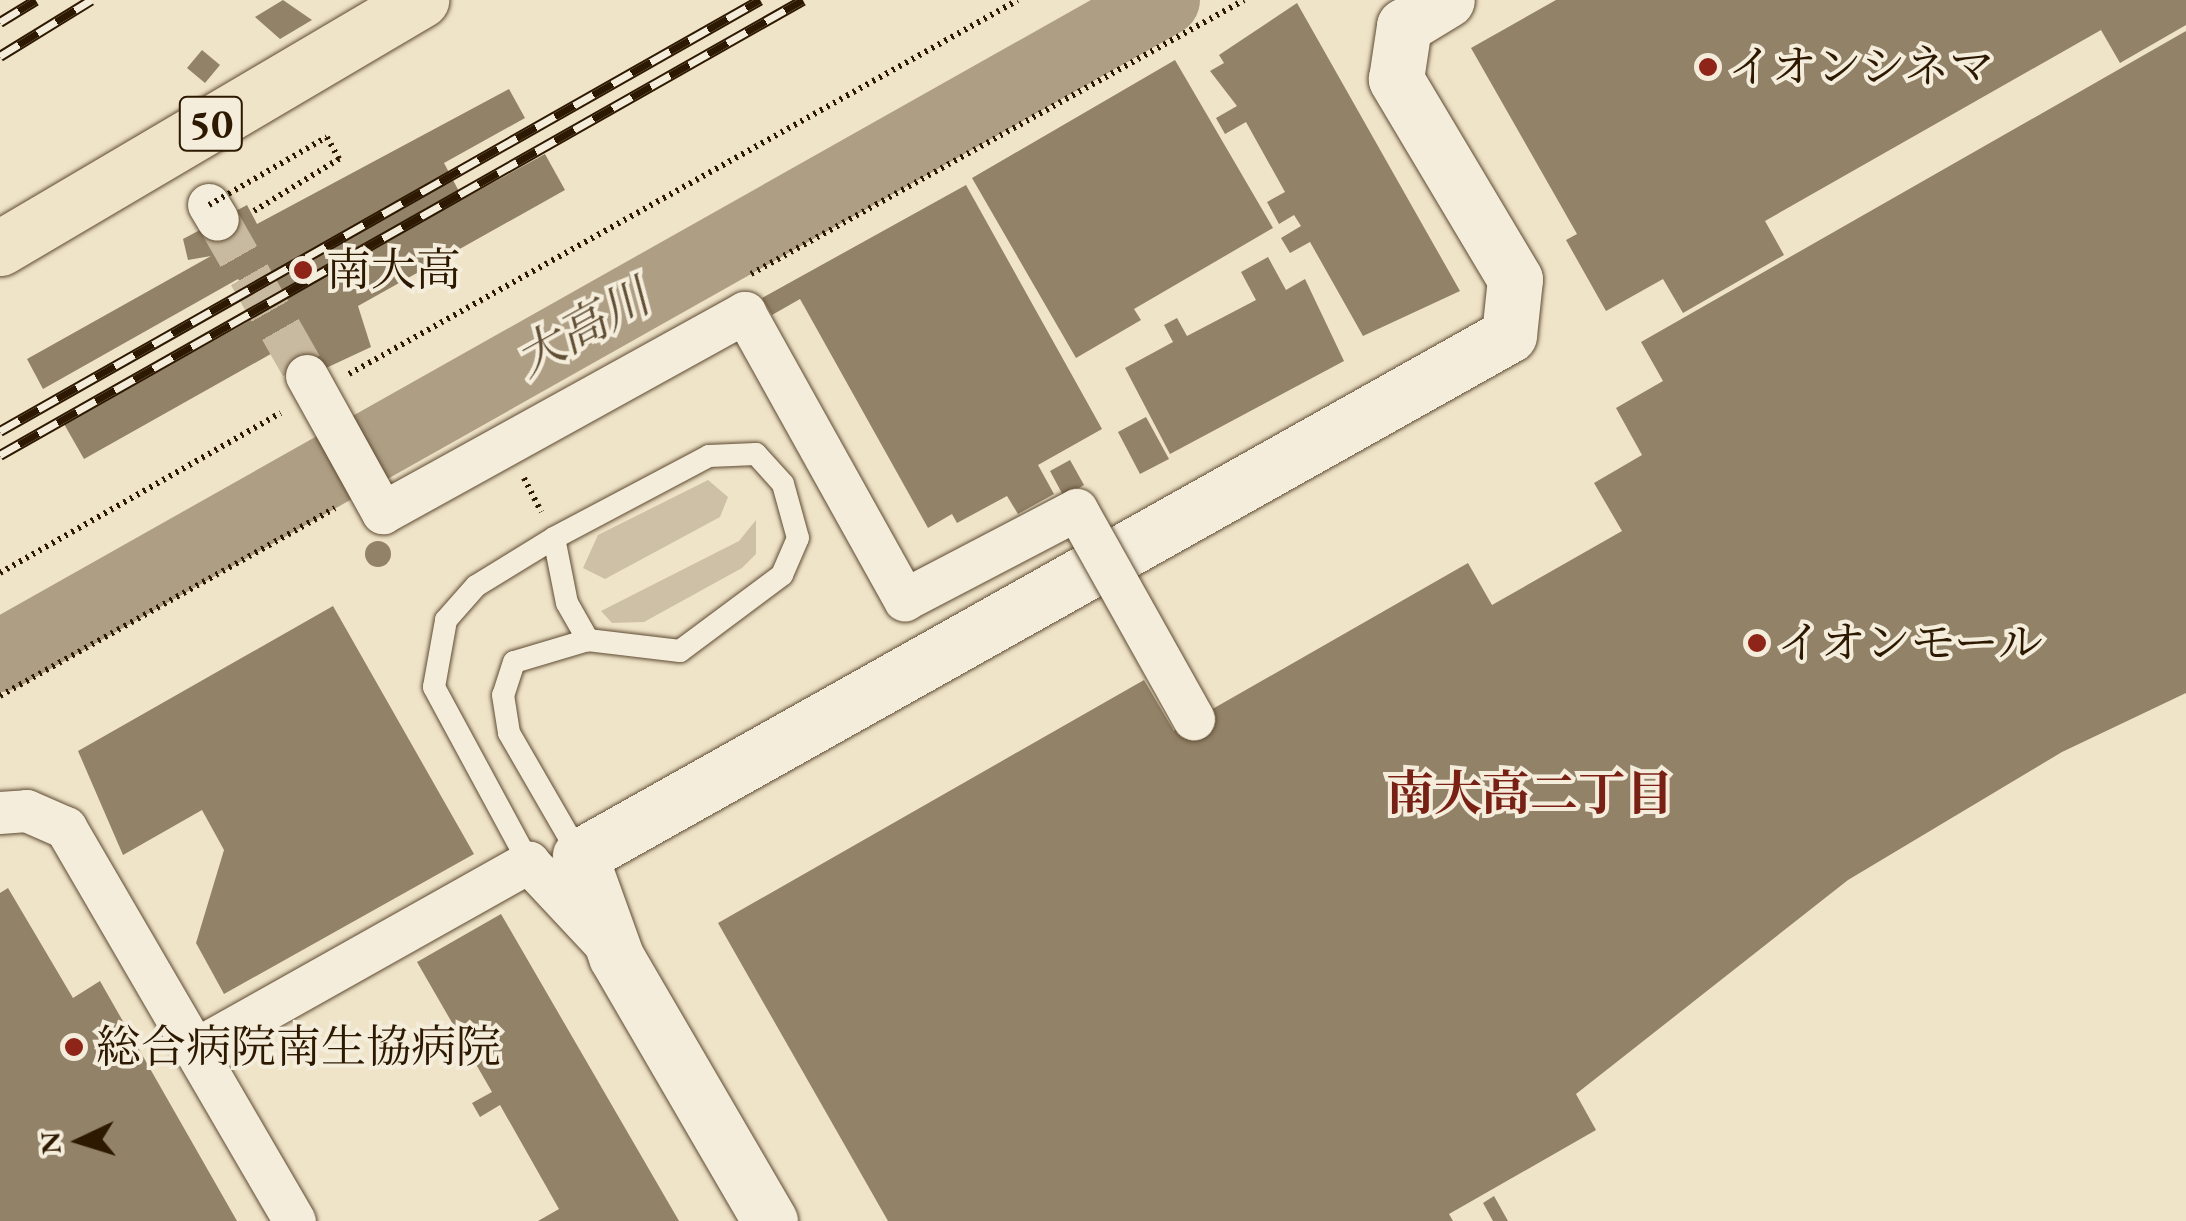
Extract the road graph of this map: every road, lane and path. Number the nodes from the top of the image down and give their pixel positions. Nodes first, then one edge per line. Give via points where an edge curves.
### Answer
1 (421, 0) edge
2 (1018, 0) edge
3 (1447, 0) edge
4 (225, 213) joint
5 (0, 248) edge
6 (312, 388) junction
7 (519, 470) dead end
8 (554, 538) junction
9 (0, 573) edge
10 (588, 640) junction
11 (1194, 719) dead end
12 (0, 813) edge
13 (554, 859) junction
14 (197, 1050) junction
15 (295, 1221) edge
16 (770, 1221) edge

1 - 5 main road, 50
2 - 6 path
3 - 13 street via 1404,26 1396,79 1515,279 1508,335
4 - 4 path, bridge via 327,137 339,160
6 - 9 path
6 - 11 street, bridge via 384,513 745,314 905,600 1077,510
7 - 8 path
8 - 10 lane via 567,603
8 - 10 lane via 709,456 756,454 783,484 798,538 782,575 724,624 680,651
8 - 13 lane via 476,586 446,620 432,657 434,687
10 - 13 lane via 514,662 503,696 509,733
12 - 14 street via 27,811 66,828
13 - 14 street
13 - 16 street
14 - 15 street

